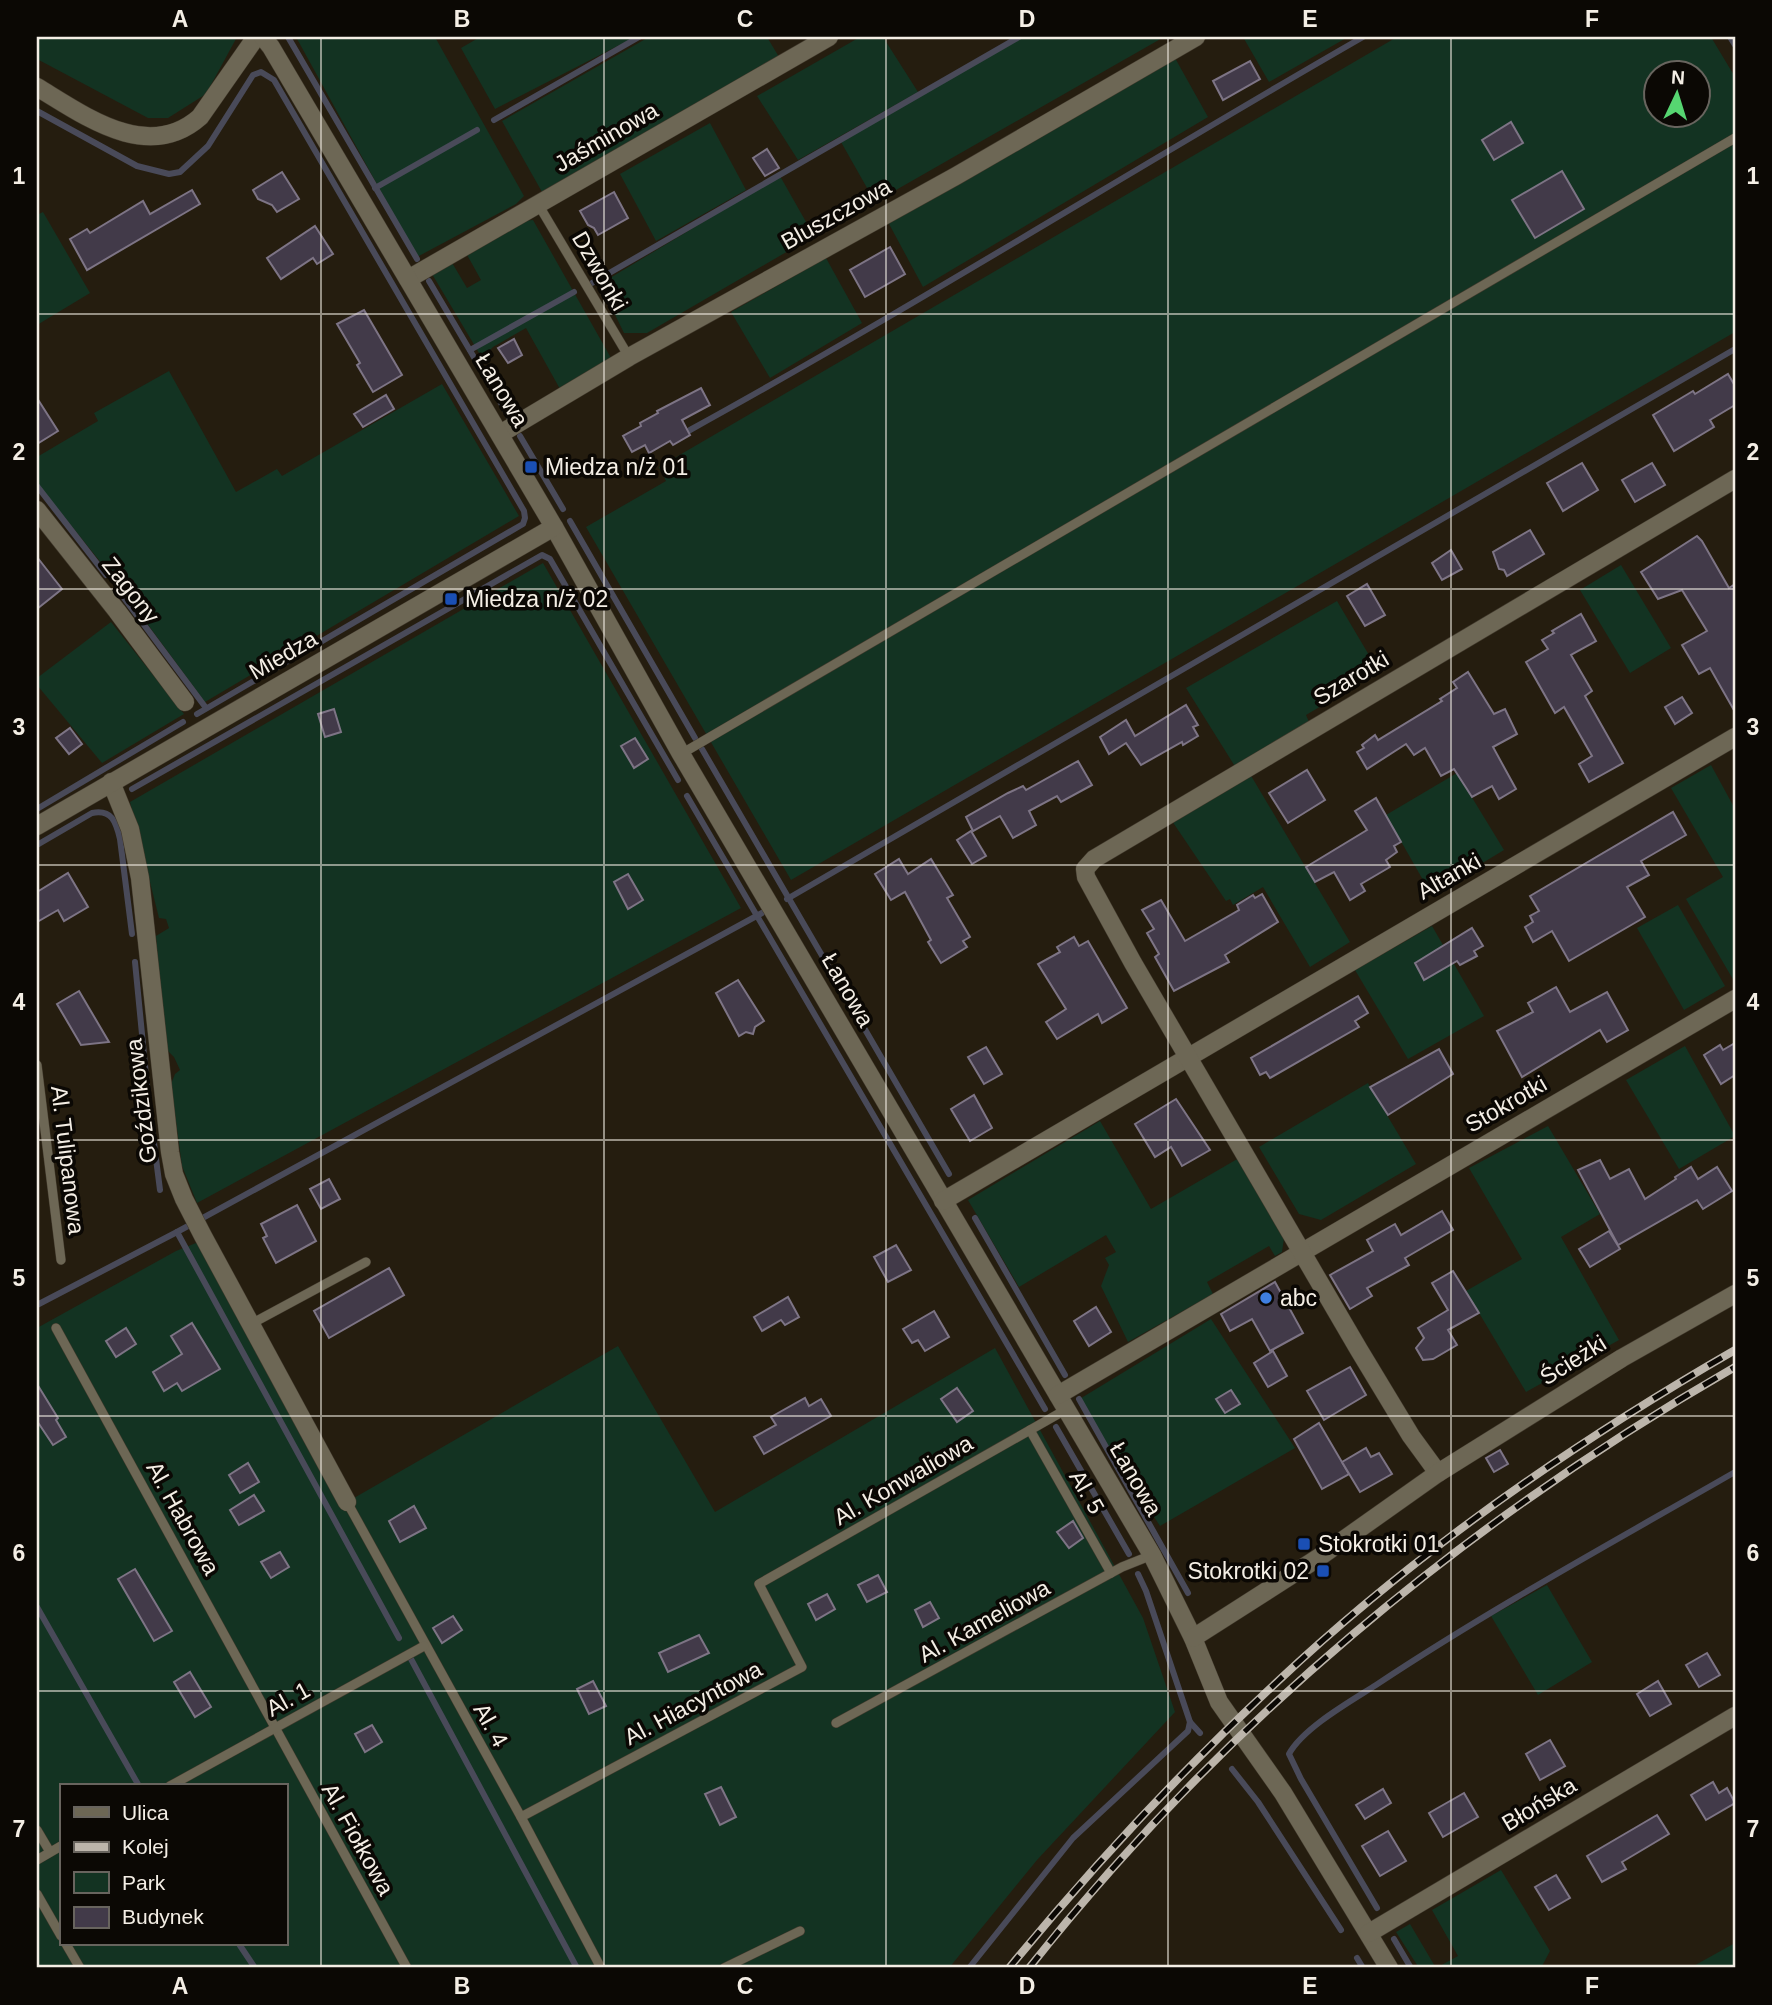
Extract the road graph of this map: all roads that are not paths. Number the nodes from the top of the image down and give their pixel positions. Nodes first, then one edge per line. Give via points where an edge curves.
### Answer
1 (256, 37) edge
2 (263, 37) edge
3 (829, 37) edge
4 (1196, 37) edge
5 (37, 87) edge
6 (1735, 138) edge
7 (538, 204) junction
8 (408, 279) junction
9 (629, 358) junction
10 (499, 434) junction
11 (1735, 478) edge
12 (37, 510) edge
13 (554, 527) junction
14 (185, 702) dead end
15 (1735, 737) edge
16 (681, 754) junction
17 (111, 782) junction
18 (37, 826) edge
19 (1735, 999) edge
20 (1188, 1057) junction
21 (37, 1065) edge
22 (943, 1200) junction
23 (1301, 1251) junction
24 (61, 1260) dead end
25 (366, 1262) dead end
26 (1735, 1294) edge
27 (251, 1324) junction
28 (56, 1328) dead end
29 (1063, 1402) junction
30 (1030, 1430) junction
31 (1438, 1472) junction
32 (347, 1502) joint
33 (1152, 1555) junction
34 (1111, 1573) junction
35 (759, 1584) joint
36 (1193, 1638) junction
37 (424, 1646) junction
38 (1735, 1716) edge
39 (836, 1723) dead end
40 (276, 1728) junction
41 (174, 1784) edge
42 (521, 1817) junction
43 (37, 1830) edge
44 (60, 1847) edge
45 (50, 1852) junction
46 (37, 1860) edge
47 (37, 1894) edge
48 (800, 1931) dead end
49 (1368, 1933) junction
50 (60, 1934) edge
51 (67, 1946) edge
52 (80, 1968) edge
53 (407, 1968) edge
54 (601, 1968) edge
55 (724, 1968) edge
56 (1390, 1968) edge

1 - 5 street via 200,117 167,136 139,136 112,128
2 - 8 street, Łanowa
3 - 7 street, Jaśminowa
4 - 9 street, Bluszczowa
6 - 16 lane
7 - 8 street, Jaśminowa
7 - 9 lane, Dzwonki
8 - 10 street, Łanowa
9 - 10 street, Bluszczowa
10 - 13 street, Łanowa
11 - 20 street, Szarotki via 1094,859 1085,869 1086,877
12 - 14 street, Zagony
13 - 16 street, Łanowa
13 - 17 street, Miedza
15 - 20 street, Altanki
16 - 22 street, Łanowa
17 - 18 street, Miedza
17 - 27 street, Goździkowa via 130,829 140,878 174,1174
19 - 23 street, Stokrotki
20 - 22 street, Altanki
20 - 23 street
21 - 24 lane, Al. Tulipanowa
22 - 29 street, Łanowa
23 - 29 street, Stokrotki
23 - 31 street via 1410,1436
25 - 27 lane
26 - 31 street, Ścieżki
27 - 32 street, Goździkowa
28 - 40 lane, Al. Habrowa
29 - 30 lane, Al. Konwaliowa
29 - 33 street, Łanowa
30 - 34 lane, Al. 5
30 - 35 lane, Al. Konwaliowa
31 - 36 street, Ścieżki via 1318,1558
32 - 37 lane, Al. 4
33 - 34 lane, Al. Kameliowa
33 - 36 street, Łanowa
34 - 39 lane, Al. Kameliowa
35 - 42 lane, Al. Hiacyntowa via 802,1667
36 - 49 street, Łanowa via 1219,1702 1267,1769
37 - 40 lane, Al. 1
37 - 42 lane, Al. 4
38 - 49 street, Błońska
40 - 41 lane, Al. 1
40 - 53 lane, Al. Fiołkowa
42 - 54 lane, Al. 4
43 - 45 lane
44 - 45 lane
45 - 46 lane
47 - 50 lane
48 - 55 lane
49 - 56 street, Łanowa
51 - 52 lane

